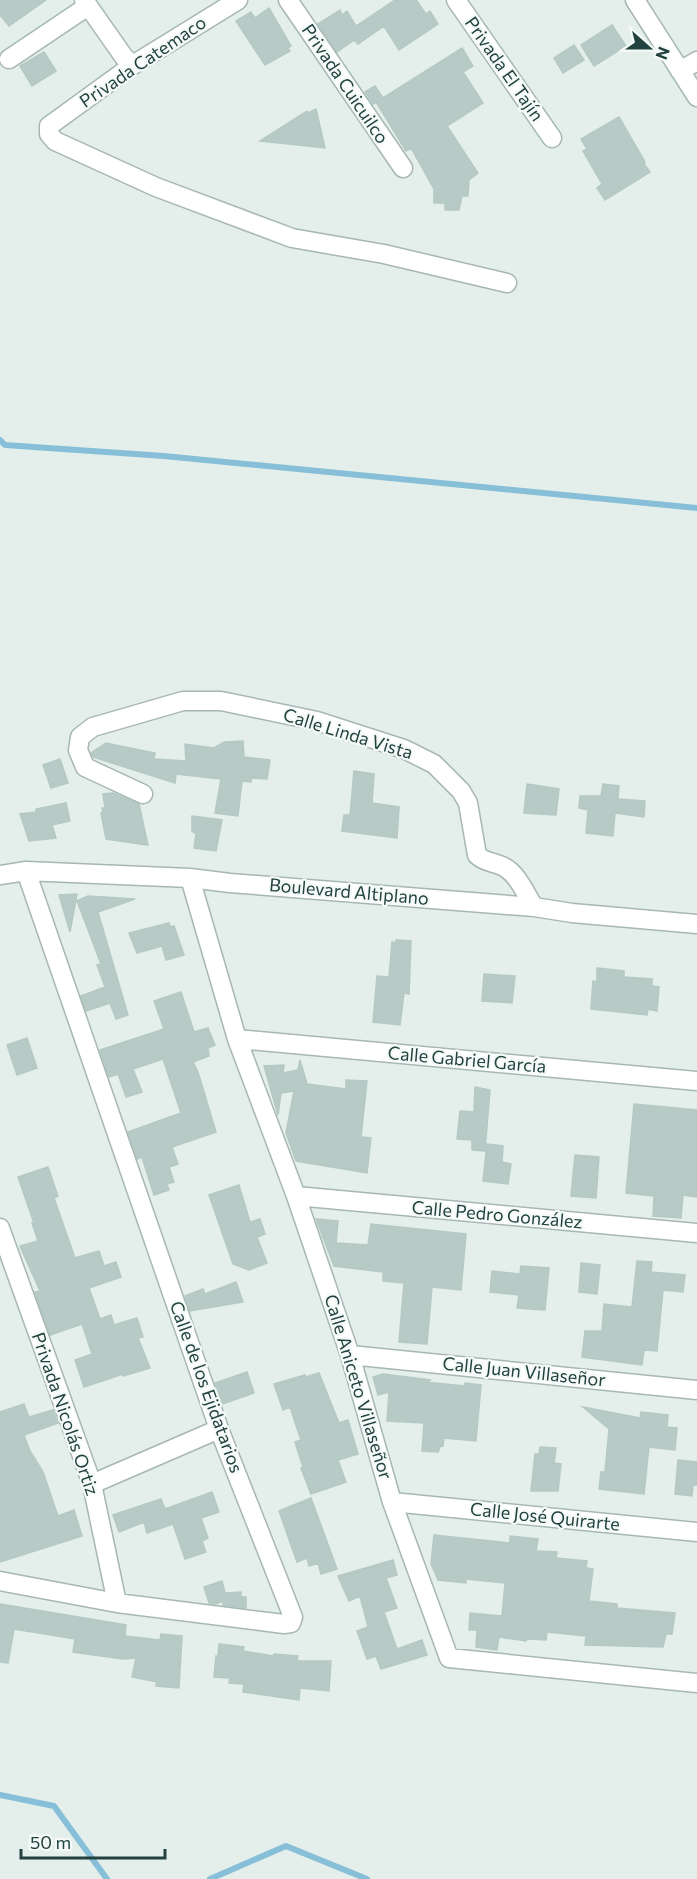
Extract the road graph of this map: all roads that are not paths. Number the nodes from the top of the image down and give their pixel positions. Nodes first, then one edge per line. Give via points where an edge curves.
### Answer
1 (238, 0) edge
2 (288, 0) edge
3 (456, 0) edge
4 (635, 0) edge
5 (86, 3) edge
6 (9, 59) dead end
7 (697, 61) edge
8 (133, 65) junction
9 (680, 71) junction
10 (697, 97) edge
11 (552, 138) dead end
12 (403, 168) dead end
13 (507, 283) dead end
14 (143, 794) dead end
15 (26, 871) junction
16 (0, 875) edge
17 (190, 878) junction
18 (534, 907) junction
19 (697, 924) edge
20 (237, 1039) junction
21 (697, 1081) edge
22 (296, 1197) junction
23 (0, 1228) edge
24 (697, 1233) edge
25 (350, 1355) junction
26 (697, 1390) edge
27 (219, 1429) junction
28 (92, 1484) junction
29 (392, 1502) junction
30 (697, 1532) edge
31 (0, 1581) edge
32 (117, 1603) junction
33 (697, 1683) edge

1 - 8 street, Privada Catemaco
2 - 12 street, Privada Cuicuilco
3 - 11 street, Privada El Tajín
4 - 9 street
5 - 6 street
5 - 8 street
7 - 9 street
8 - 13 street, Privada Catemaco via 49,126 49,135 156,187 292,238 384,254
9 - 10 street
14 - 18 street, Calle Linda Vista via 85,767 78,750 80,737 93,727 183,701 221,701 317,721 404,749 434,764 468,803 477,855 512,872
15 - 16 street, Boulevard Altiplano
15 - 17 street, Boulevard Altiplano
15 - 27 street, Calle de los Ejidatarios
17 - 18 street, Boulevard Altiplano
17 - 20 street, Calle Aniceto Villaseñor
18 - 19 street, Boulevard Altiplano
20 - 21 street, Calle Gabriel García
20 - 22 street, Calle Aniceto Villaseñor
22 - 24 street, Calle Pedro González
22 - 25 street, Calle Aniceto Villaseñor
23 - 28 street, Privada Nicolás Ortiz
25 - 26 street, Calle Juan Villaseñor
25 - 29 street, Calle Aniceto Villaseñor
27 - 28 street
27 - 32 street, Calle de los Ejidatarios via 293,1617 291,1623
28 - 32 street, Privada Nicolás Ortiz
29 - 30 street, Calle José Quirarte
29 - 33 street, Calle Aniceto Villaseñor via 449,1658
31 - 32 street, Calle de los Ejidatarios

